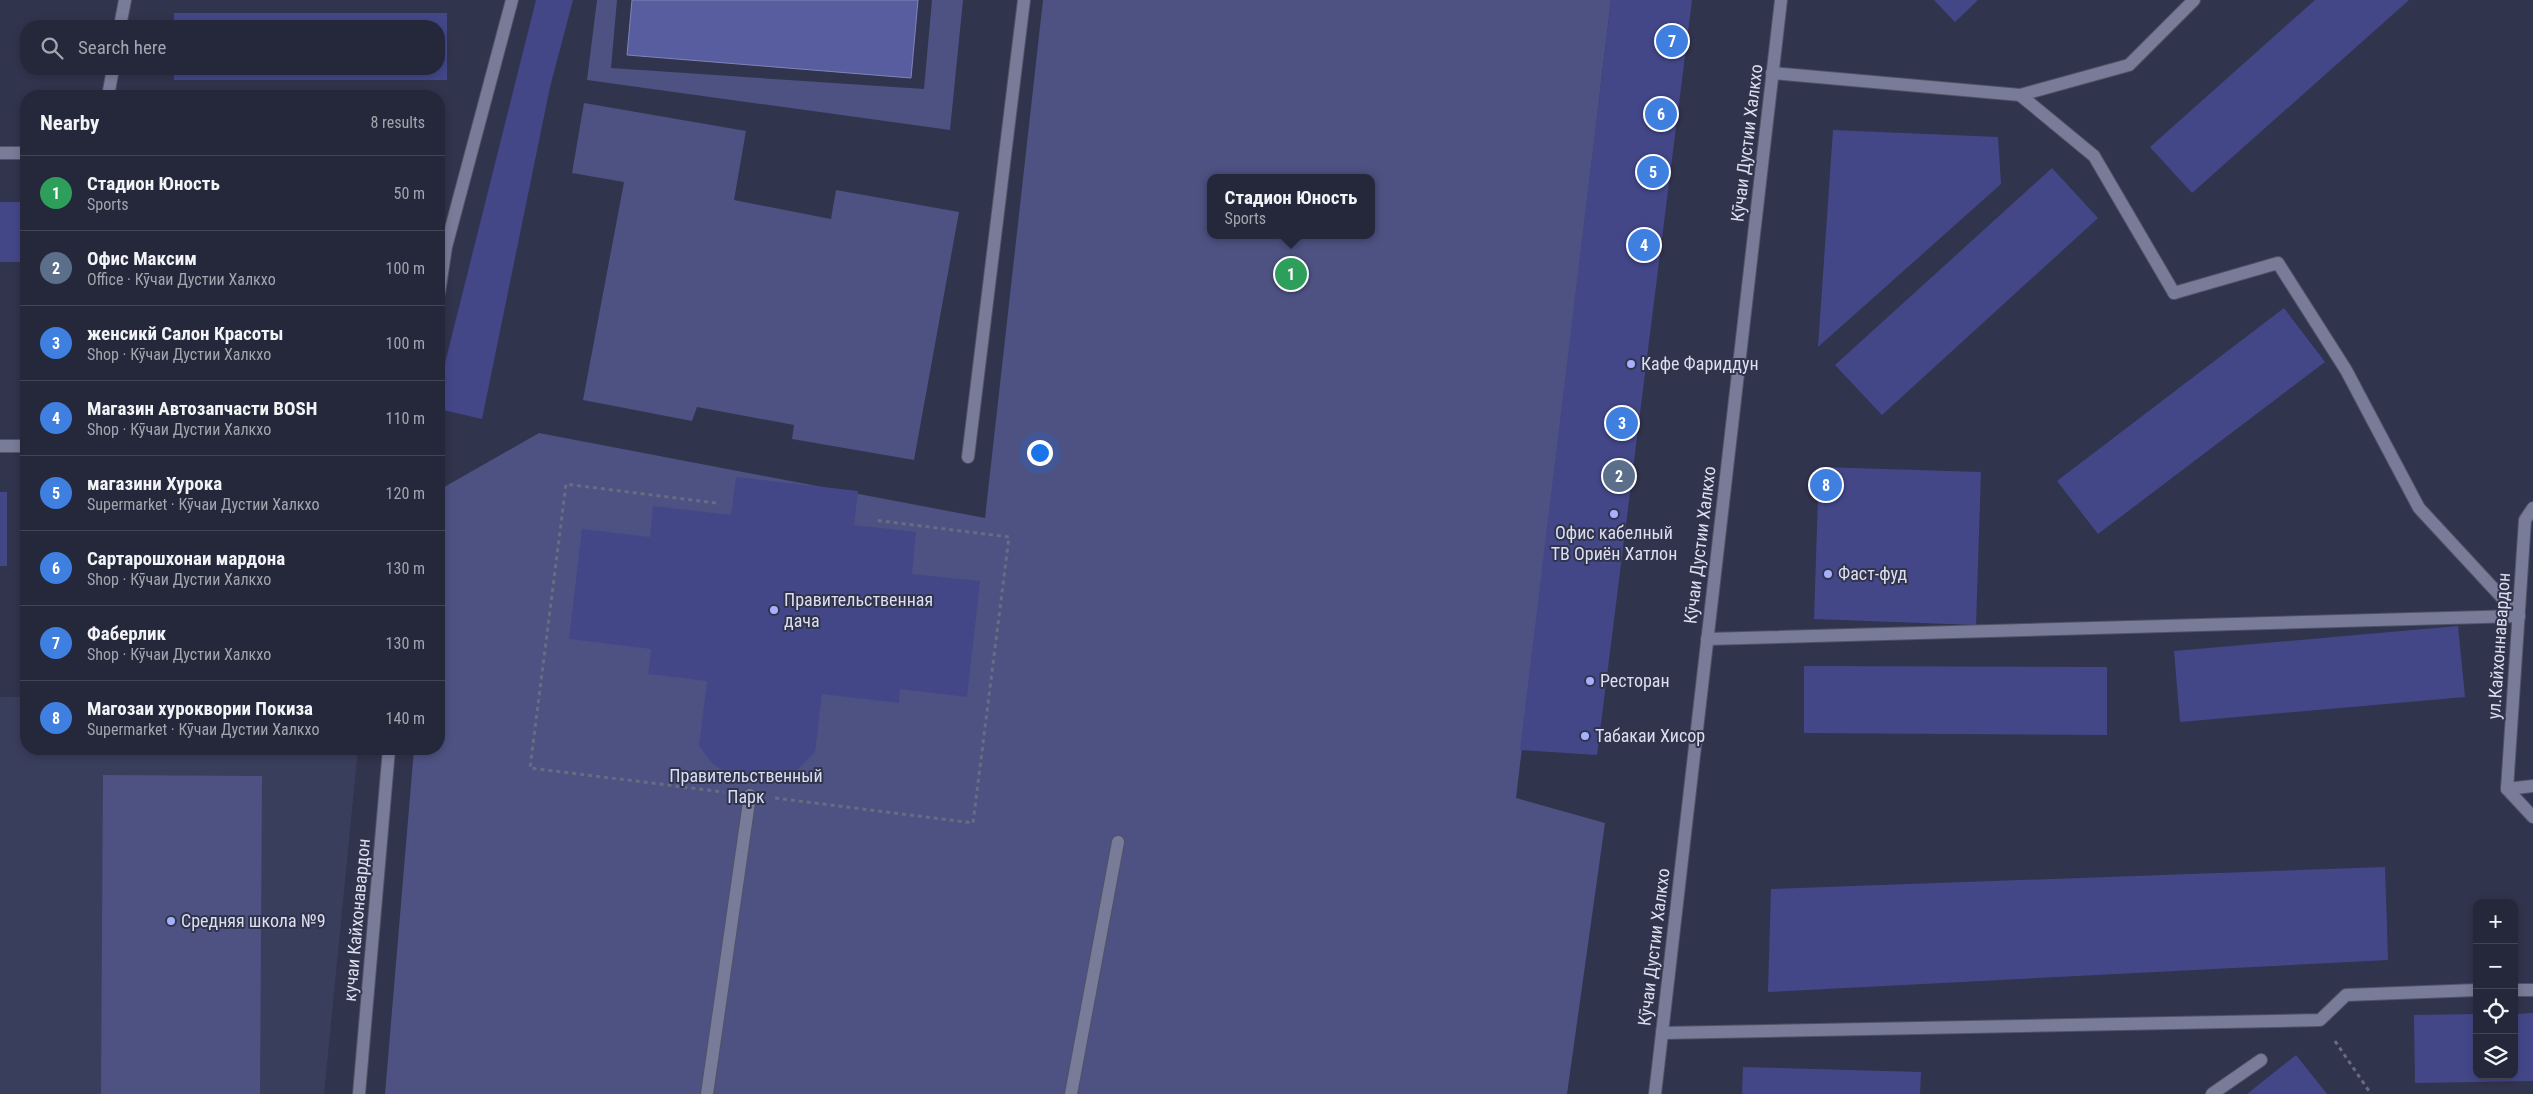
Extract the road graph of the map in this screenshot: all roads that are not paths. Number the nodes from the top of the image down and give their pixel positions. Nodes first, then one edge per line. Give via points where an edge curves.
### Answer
1 (125, 0) edge
2 (512, 0) edge
3 (1024, 0) edge
4 (1781, 0) edge
5 (2194, 0) edge
6 (121, 20) edge
7 (1772, 73) junction
8 (112, 75) edge
9 (109, 90) edge
10 (2020, 95) junction
11 (20, 152) edge
12 (0, 153) edge
13 (445, 236) edge
14 (0, 446) edge
15 (20, 446) edge
16 (968, 457) dead end
17 (2533, 508) edge
18 (2519, 616) junction
19 (1707, 639) junction
20 (388, 755) edge
21 (2533, 786) edge
22 (2507, 789) junction
23 (750, 795) road end
24 (2533, 817) edge
25 (1118, 842) dead end
26 (2473, 990) edge
27 (2518, 990) edge
28 (2533, 990) edge
29 (1662, 1033) junction
30 (2262, 1060) dead end
31 (359, 1094) edge
32 (707, 1094) edge
33 (1071, 1094) edge
34 (1655, 1094) edge
35 (2212, 1094) edge

1 - 6 street
2 - 13 street
3 - 16 street
4 - 7 street, Кӯчаи Дустии Халкхо
5 - 10 street via 2129,65
7 - 10 street
7 - 19 street, Кӯчаи Дустии Халкхо
8 - 9 street
10 - 18 street via 2094,156 2174,293 2278,263 2346,370 2419,508
11 - 12 street
14 - 15 street
17 - 18 street, ул.Кайхоннавардон via 2525,520
18 - 19 street
18 - 22 street, ул.Кайхоннавардон
19 - 29 street, Кӯчаи Дустии Халкхо
20 - 31 street, кучаи Кайхонавардон
21 - 22 street
22 - 24 street
23 - 32 street
25 - 33 street
26 - 29 street via 2346,995 2320,1020
27 - 28 street
29 - 34 street, Кӯчаи Дустии Халкхо
30 - 35 street

